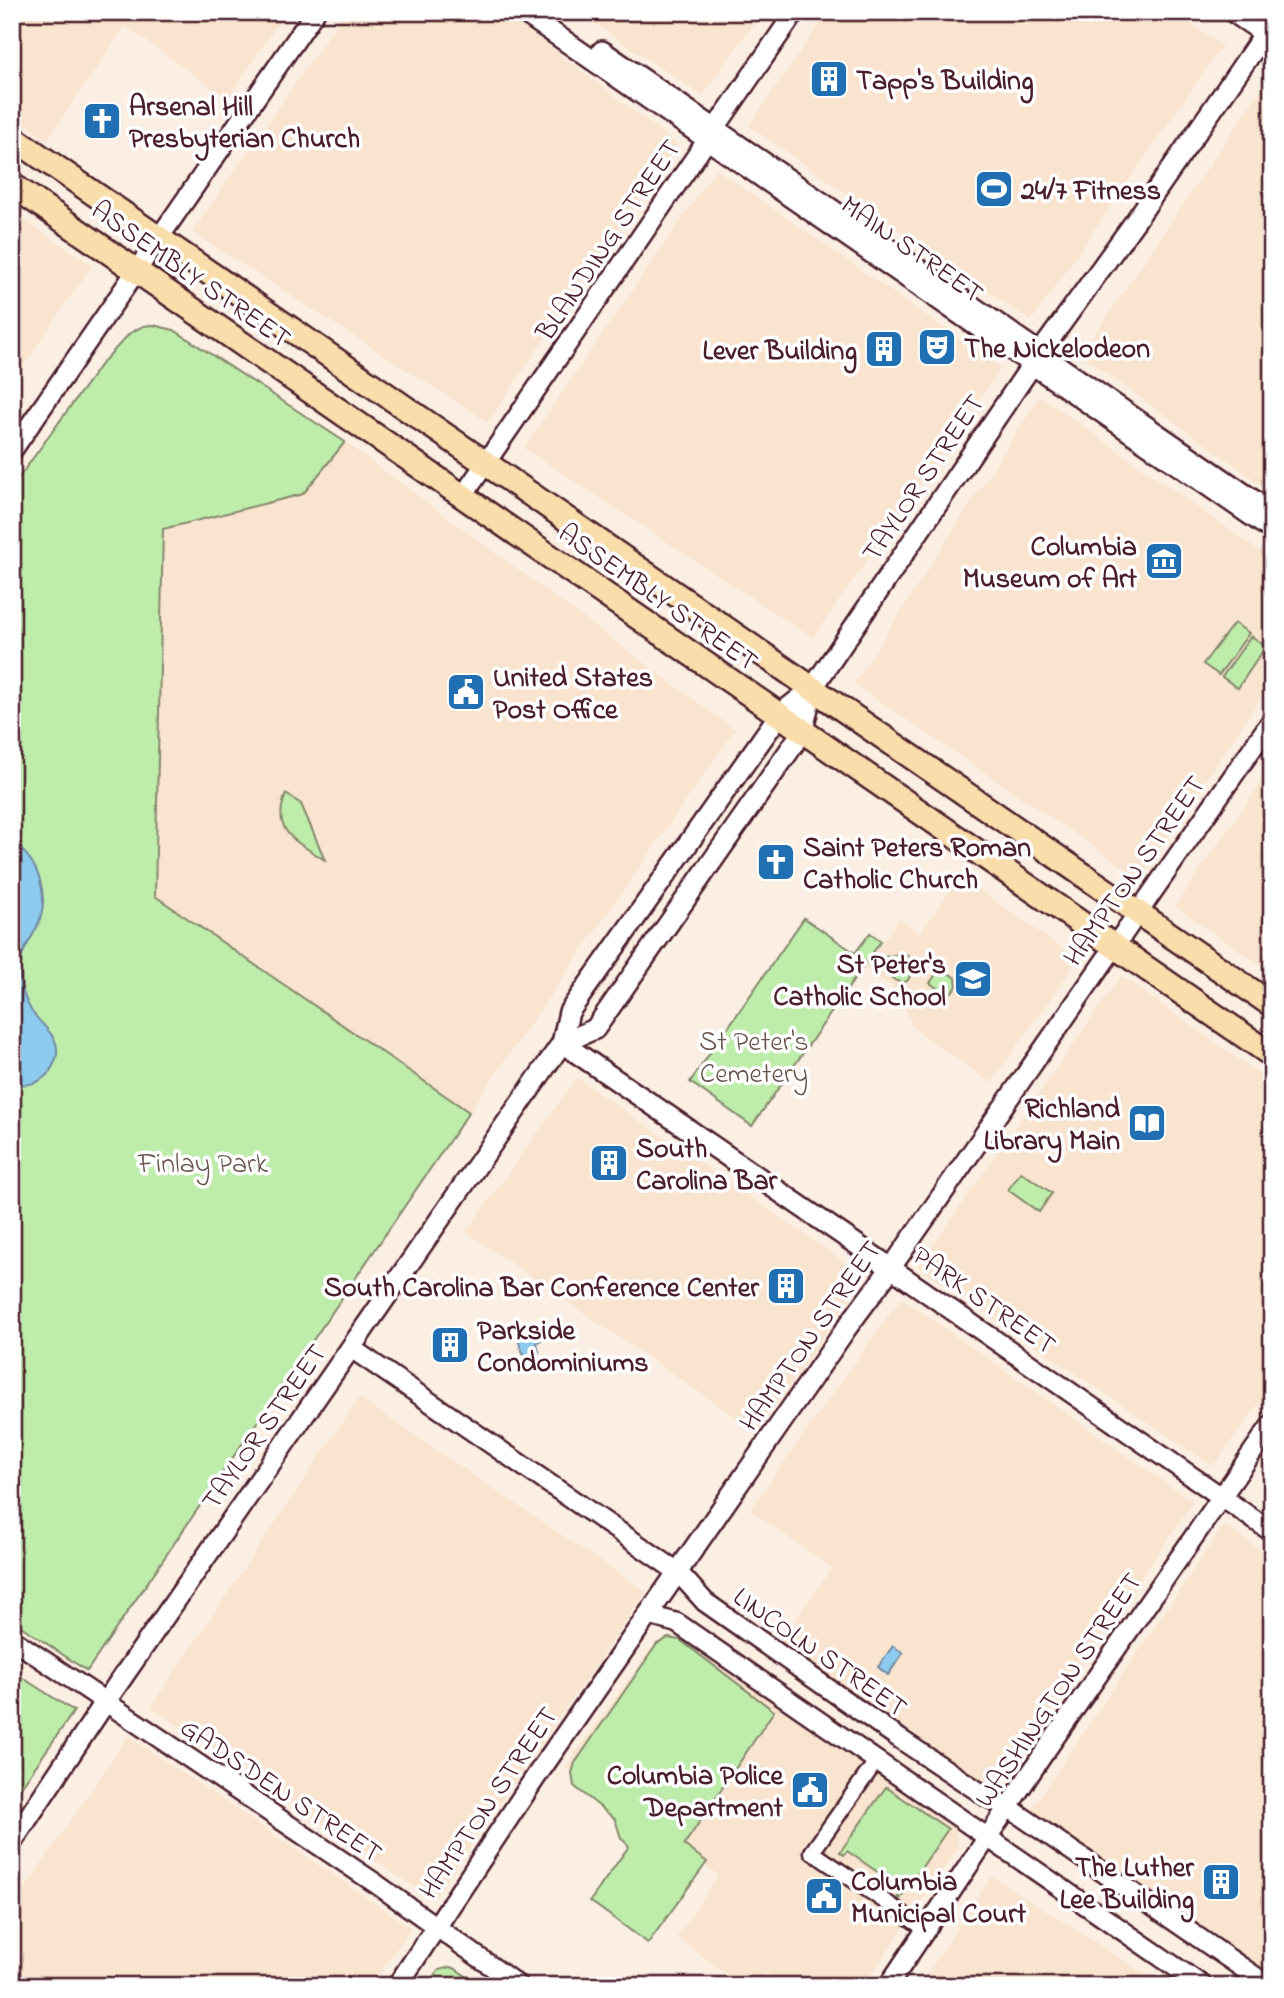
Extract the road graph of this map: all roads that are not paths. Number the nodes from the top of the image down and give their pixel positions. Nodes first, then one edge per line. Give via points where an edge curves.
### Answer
1 (315, 12) edge
2 (523, 12) edge
3 (546, 12) edge
4 (795, 12) edge
5 (1232, 12) edge
6 (1269, 32) edge
7 (711, 134) junction
8 (12, 137) edge
9 (12, 185) edge
10 (158, 238) junction
11 (136, 271) junction
12 (1036, 359) junction
13 (12, 451) edge
14 (485, 463) junction
15 (463, 496) junction
16 (1272, 513) edge
17 (1272, 530) edge
18 (812, 689) junction
19 (779, 715) junction
20 (1272, 720) edge
21 (803, 731) junction
22 (1137, 912) junction
23 (1113, 946) junction
24 (1272, 1005) edge
25 (562, 1043) junction
26 (1272, 1055) edge
27 (891, 1268) junction
28 (351, 1348) junction
29 (1272, 1424) edge
30 (1221, 1497) junction
31 (1272, 1532) edge
32 (678, 1572) junction
33 (648, 1615) junction
34 (12, 1639) edge
35 (106, 1701) junction
36 (877, 1760) junction
37 (1008, 1807) junction
38 (988, 1837) junction
39 (12, 1842) edge
40 (437, 1926) junction
41 (927, 1930) junction
42 (397, 1986) edge
43 (519, 1986) edge
44 (888, 1986) edge
45 (1203, 1986) edge
46 (1269, 1986) edge

1 - 10 street
2 - 7 main road, MAIN STREET
3 - 7 main road, MAIN STREET
4 - 7 street, BLANDING STREET
5 - 6 street
6 - 12 main road, TAYLOR STREET
7 - 12 main road, MAIN STREET
7 - 14 street, BLANDING STREET
8 - 10 main road, ASSEMBLY STREET
9 - 11 main road, ASSEMBLY STREET
10 - 11 street
10 - 14 main road, ASSEMBLY STREET
11 - 13 street
11 - 15 main road, ASSEMBLY STREET
12 - 16 main road, MAIN STREET
12 - 17 main road, MAIN STREET
12 - 18 main road, TAYLOR STREET
14 - 15 street, BLANDING STREET
14 - 18 main road, ASSEMBLY STREET
15 - 19 main road, ASSEMBLY STREET
18 - 19 main road, TAYLOR STREET
18 - 21 main road, TAYLOR STREET
18 - 22 main road, ASSEMBLY STREET
19 - 21 main road, ASSEMBLY STREET
19 - 25 main road, TAYLOR STREET via 569,1012
20 - 22 street, HAMPTON STREET
21 - 23 main road, ASSEMBLY STREET
21 - 25 main road, TAYLOR STREET via 595,1029
22 - 23 street, HAMPTON STREET
22 - 24 main road, ASSEMBLY STREET
23 - 26 main road, ASSEMBLY STREET
23 - 27 street, HAMPTON STREET
25 - 27 main road, PARK STREET
25 - 28 main road, TAYLOR STREET
27 - 30 street, PARK STREET
27 - 32 main road, HAMPTON STREET
28 - 32 street, LINCOLN STREET
28 - 35 main road, TAYLOR STREET
29 - 30 street, WASHINGTON STREET
30 - 31 street, PARK STREET
30 - 37 street, WASHINGTON STREET
32 - 33 main road, HAMPTON STREET
32 - 37 street, LINCOLN STREET via 716,1610 900,1739
33 - 36 street, LINCOLN STREET via 677,1623
33 - 40 main road, HAMPTON STREET
34 - 35 street, GADSDEN STREET
35 - 39 main road, TAYLOR STREET
35 - 40 street, GADSDEN STREET
36 - 38 street, LINCOLN STREET
36 - 41 street via 812,1852
37 - 38 street, WASHINGTON STREET
37 - 46 street, LINCOLN STREET
38 - 41 street, WASHINGTON STREET
38 - 45 street, LINCOLN STREET
40 - 42 main road, HAMPTON STREET
40 - 43 street, GADSDEN STREET
41 - 44 street, WASHINGTON STREET

